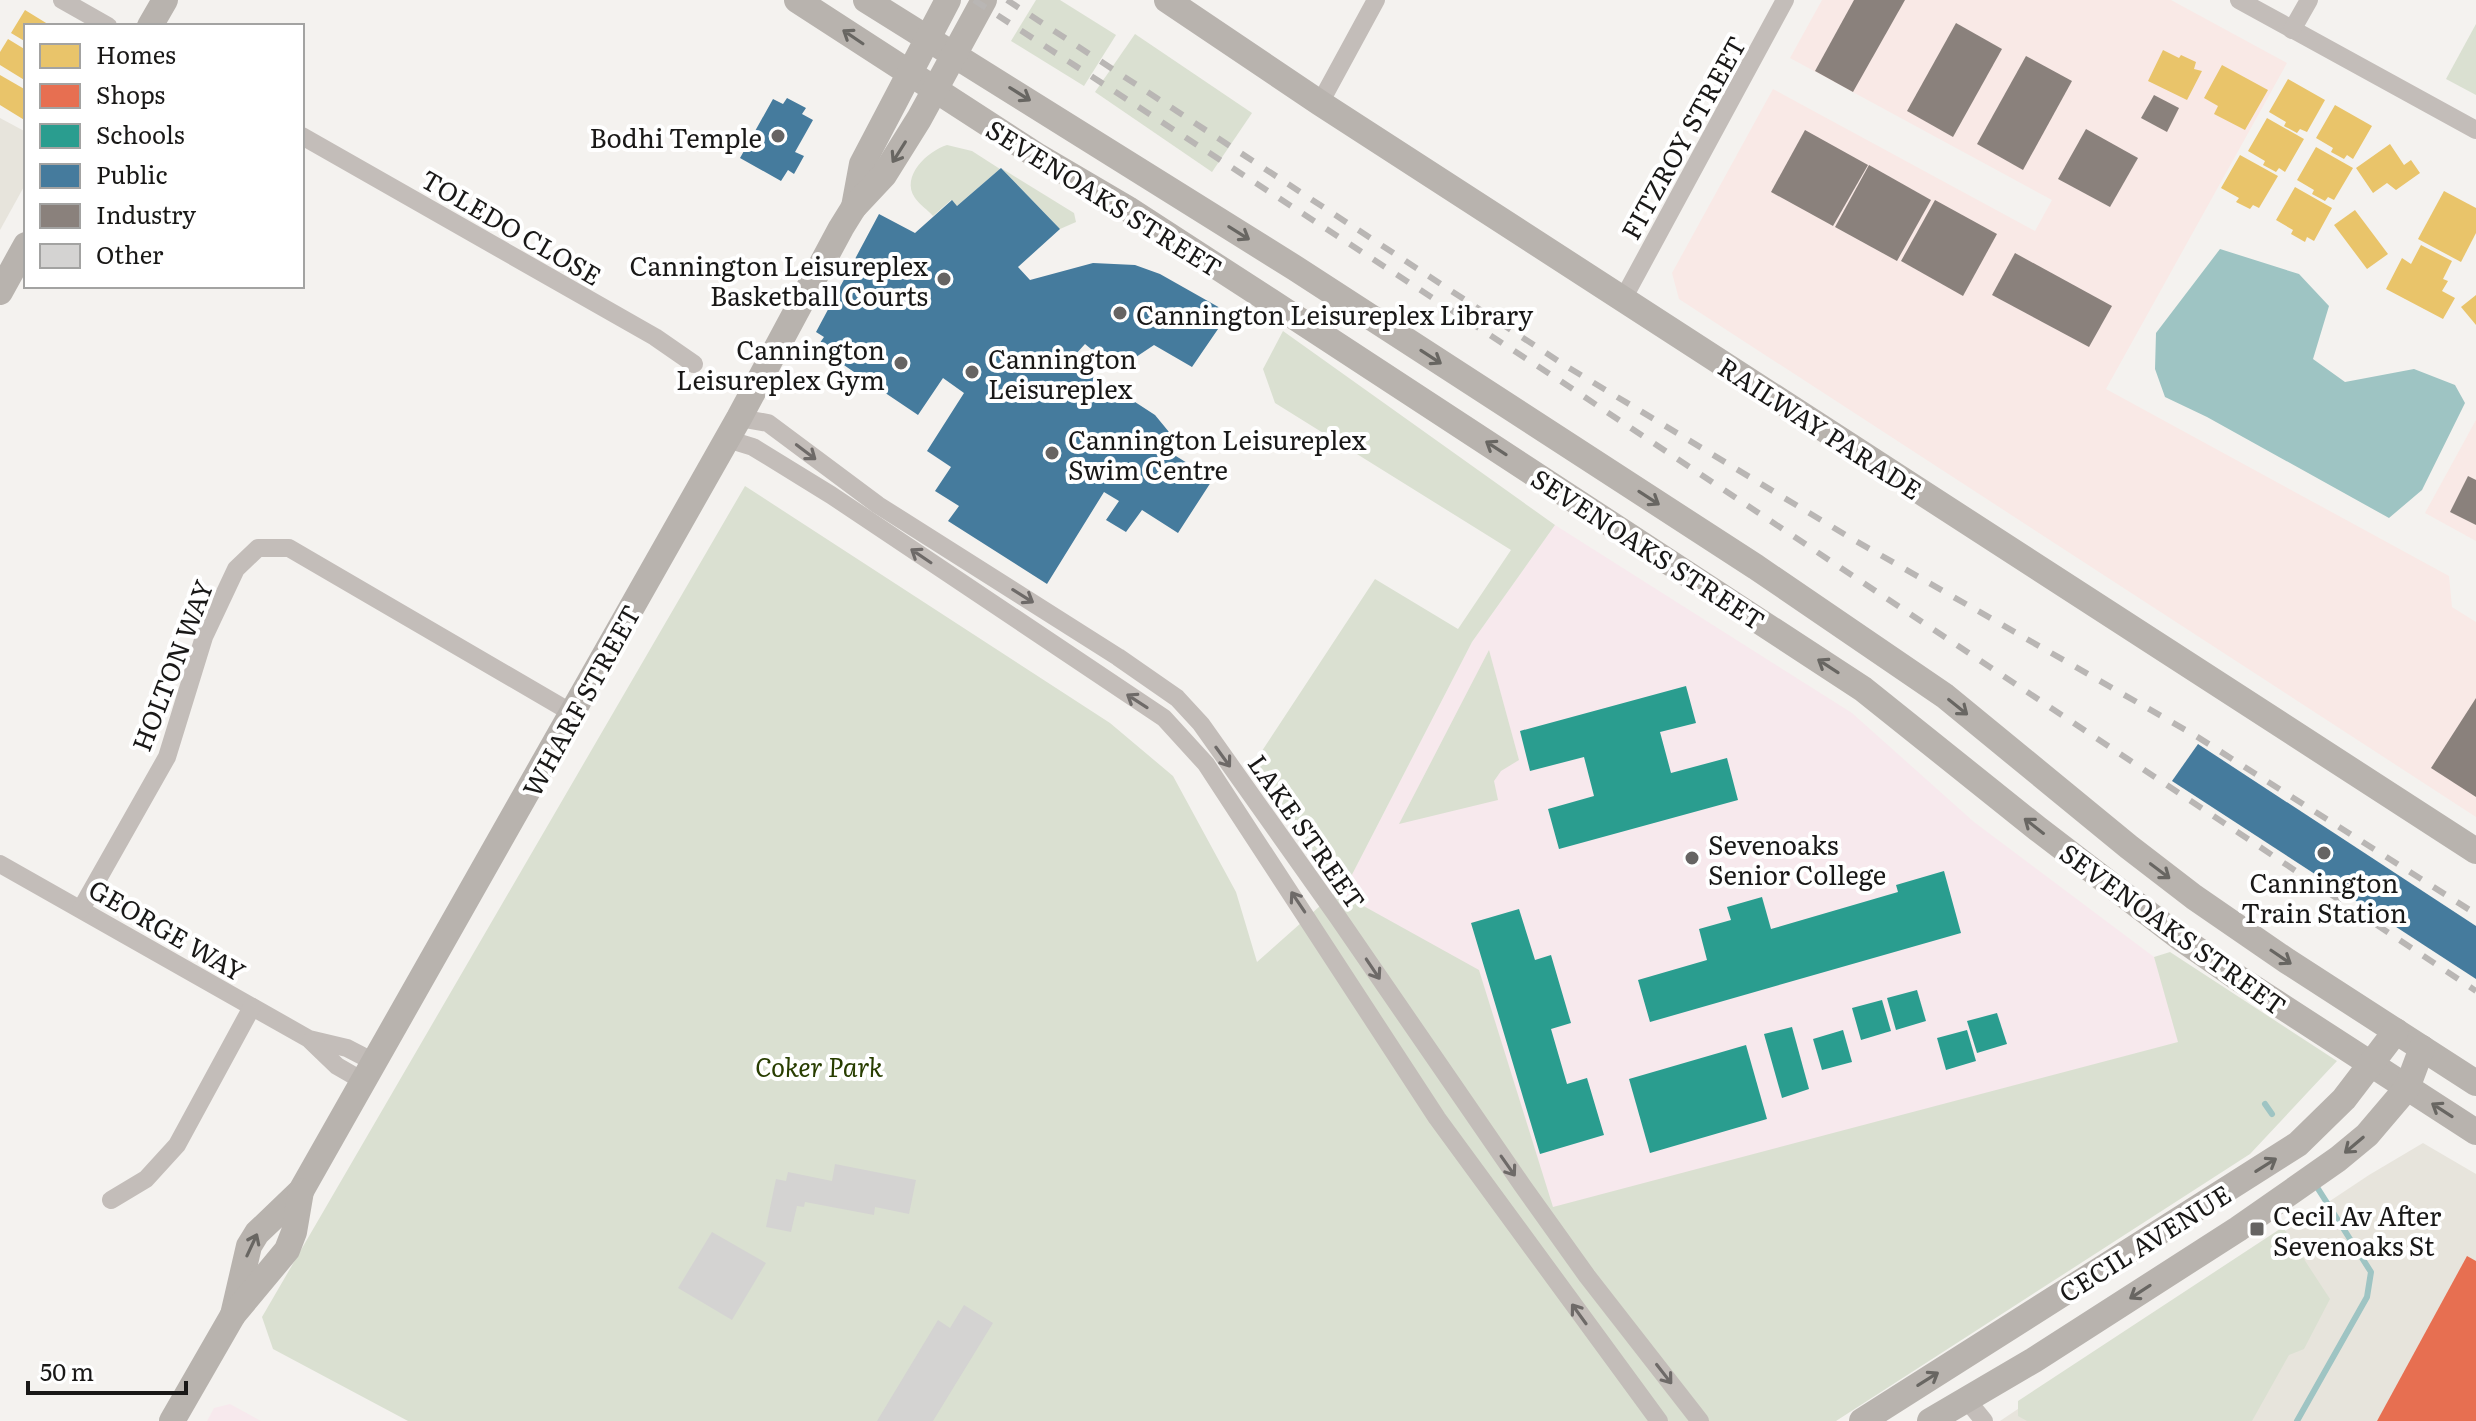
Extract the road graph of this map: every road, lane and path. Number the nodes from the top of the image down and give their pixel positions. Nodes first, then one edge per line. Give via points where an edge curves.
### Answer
1 (62, 0) edge
2 (165, 0) edge
3 (797, 0) edge
4 (866, 0) edge
5 (948, 0) edge
6 (984, 0) edge
7 (1167, 0) edge
8 (1376, 0) edge
9 (1785, 0) edge
10 (2239, 0) edge
11 (2309, 0) edge
12 (104, 24) edge
13 (151, 24) edge
14 (2292, 30) junction
15 (927, 38) junction
16 (954, 53) junction
17 (909, 74) junction
18 (935, 91) junction
19 (1320, 103) junction
20 (2476, 130) edge
21 (304, 137) edge
22 (854, 207) junction
23 (24, 249) edge
24 (0, 292) edge
25 (1623, 299) junction
26 (694, 364) dead end
27 (733, 428) junction
28 (1714, 540) junction
29 (1679, 567) junction
30 (1915, 676) junction
31 (1863, 689) junction
32 (572, 713) junction
33 (2476, 851) edge
34 (0, 864) edge
35 (81, 909) junction
36 (252, 1007) junction
37 (2396, 1031) junction
38 (2422, 1048) junction
39 (2372, 1064) junction
40 (369, 1072) junction
41 (2476, 1083) edge
42 (2407, 1088) junction
43 (2476, 1132) edge
44 (111, 1200) dead end
45 (1966, 1399) junction
46 (172, 1421) edge
47 (1659, 1421) edge
48 (1700, 1421) edge
49 (1862, 1421) edge
50 (1930, 1421) edge
51 (1984, 1421) edge

1 - 12 street
2 - 13 main road
17 -> 3 main road, SEVENOAKS STREET
4 - 15 main road, SEVENOAKS STREET
5 - 15 main road, WHARF STREET
6 - 16 main road, WHARF STREET
7 - 19 main road, RAILWAY PARADE
8 - 19 street
9 - 25 street, FITZROY STREET
10 - 14 street
11 - 14 street
14 - 20 street
15 - 16 main road, SEVENOAKS STREET
15 - 17 main road, WHARF STREET
16 - 18 main road, WHARF STREET
16 -> 28 main road, SEVENOAKS STREET
17 - 18 main road, SEVENOAKS STREET
17 - 22 main road, WHARF STREET via 862,164
18 -> 22 main road, WHARF STREET via 884,175
29 -> 18 main road, SEVENOAKS STREET via 1128,209
19 - 25 main road, RAILWAY PARADE
21 - 26 street, TOLEDO CLOSE
22 - 27 main road, WHARF STREET
23 - 24 main road
25 - 33 main road, RAILWAY PARADE
27 - 32 main road, WHARF STREET
47 -> 27 street, LAKE STREET via 1437,1118 1184,738 1164,718 753,447
27 -> 48 street, LAKE STREET via 768,423 878,505 1177,698 1201,724 1587,1276
28 - 29 main road
28 - 30 main road, SEVENOAKS STREET
31 -> 29 main road, SEVENOAKS STREET
30 - 31 main road
30 -> 37 main road, SEVENOAKS STREET via 2194,897
39 -> 31 main road, SEVENOAKS STREET via 2179,937
32 - 35 street, HOLTON WAY via 289,548 258,548 236,569 204,637 167,757
32 - 40 main road, WHARF STREET
34 - 35 street, GEORGE WAY
35 - 36 street, GEORGE WAY
36 - 40 street, GEORGE WAY via 309,1039 337,1066
36 - 44 street via 177,1145 146,1179
37 - 38 main road, SEVENOAKS STREET
37 - 39 main road, CECIL AVENUE
38 - 41 main road, SEVENOAKS STREET
38 - 42 main road, CECIL AVENUE
39 - 42 main road, SEVENOAKS STREET
49 -> 39 main road, CECIL AVENUE via 2298,1144
40 - 46 main road, WHARF STREET via 301,1191 249,1246 233,1315
43 -> 42 main road, SEVENOAKS STREET
42 -> 45 main road, CECIL AVENUE via 2367,1135 2338,1159 2124,1303
45 - 50 main road, CECIL AVENUE
45 - 51 street

